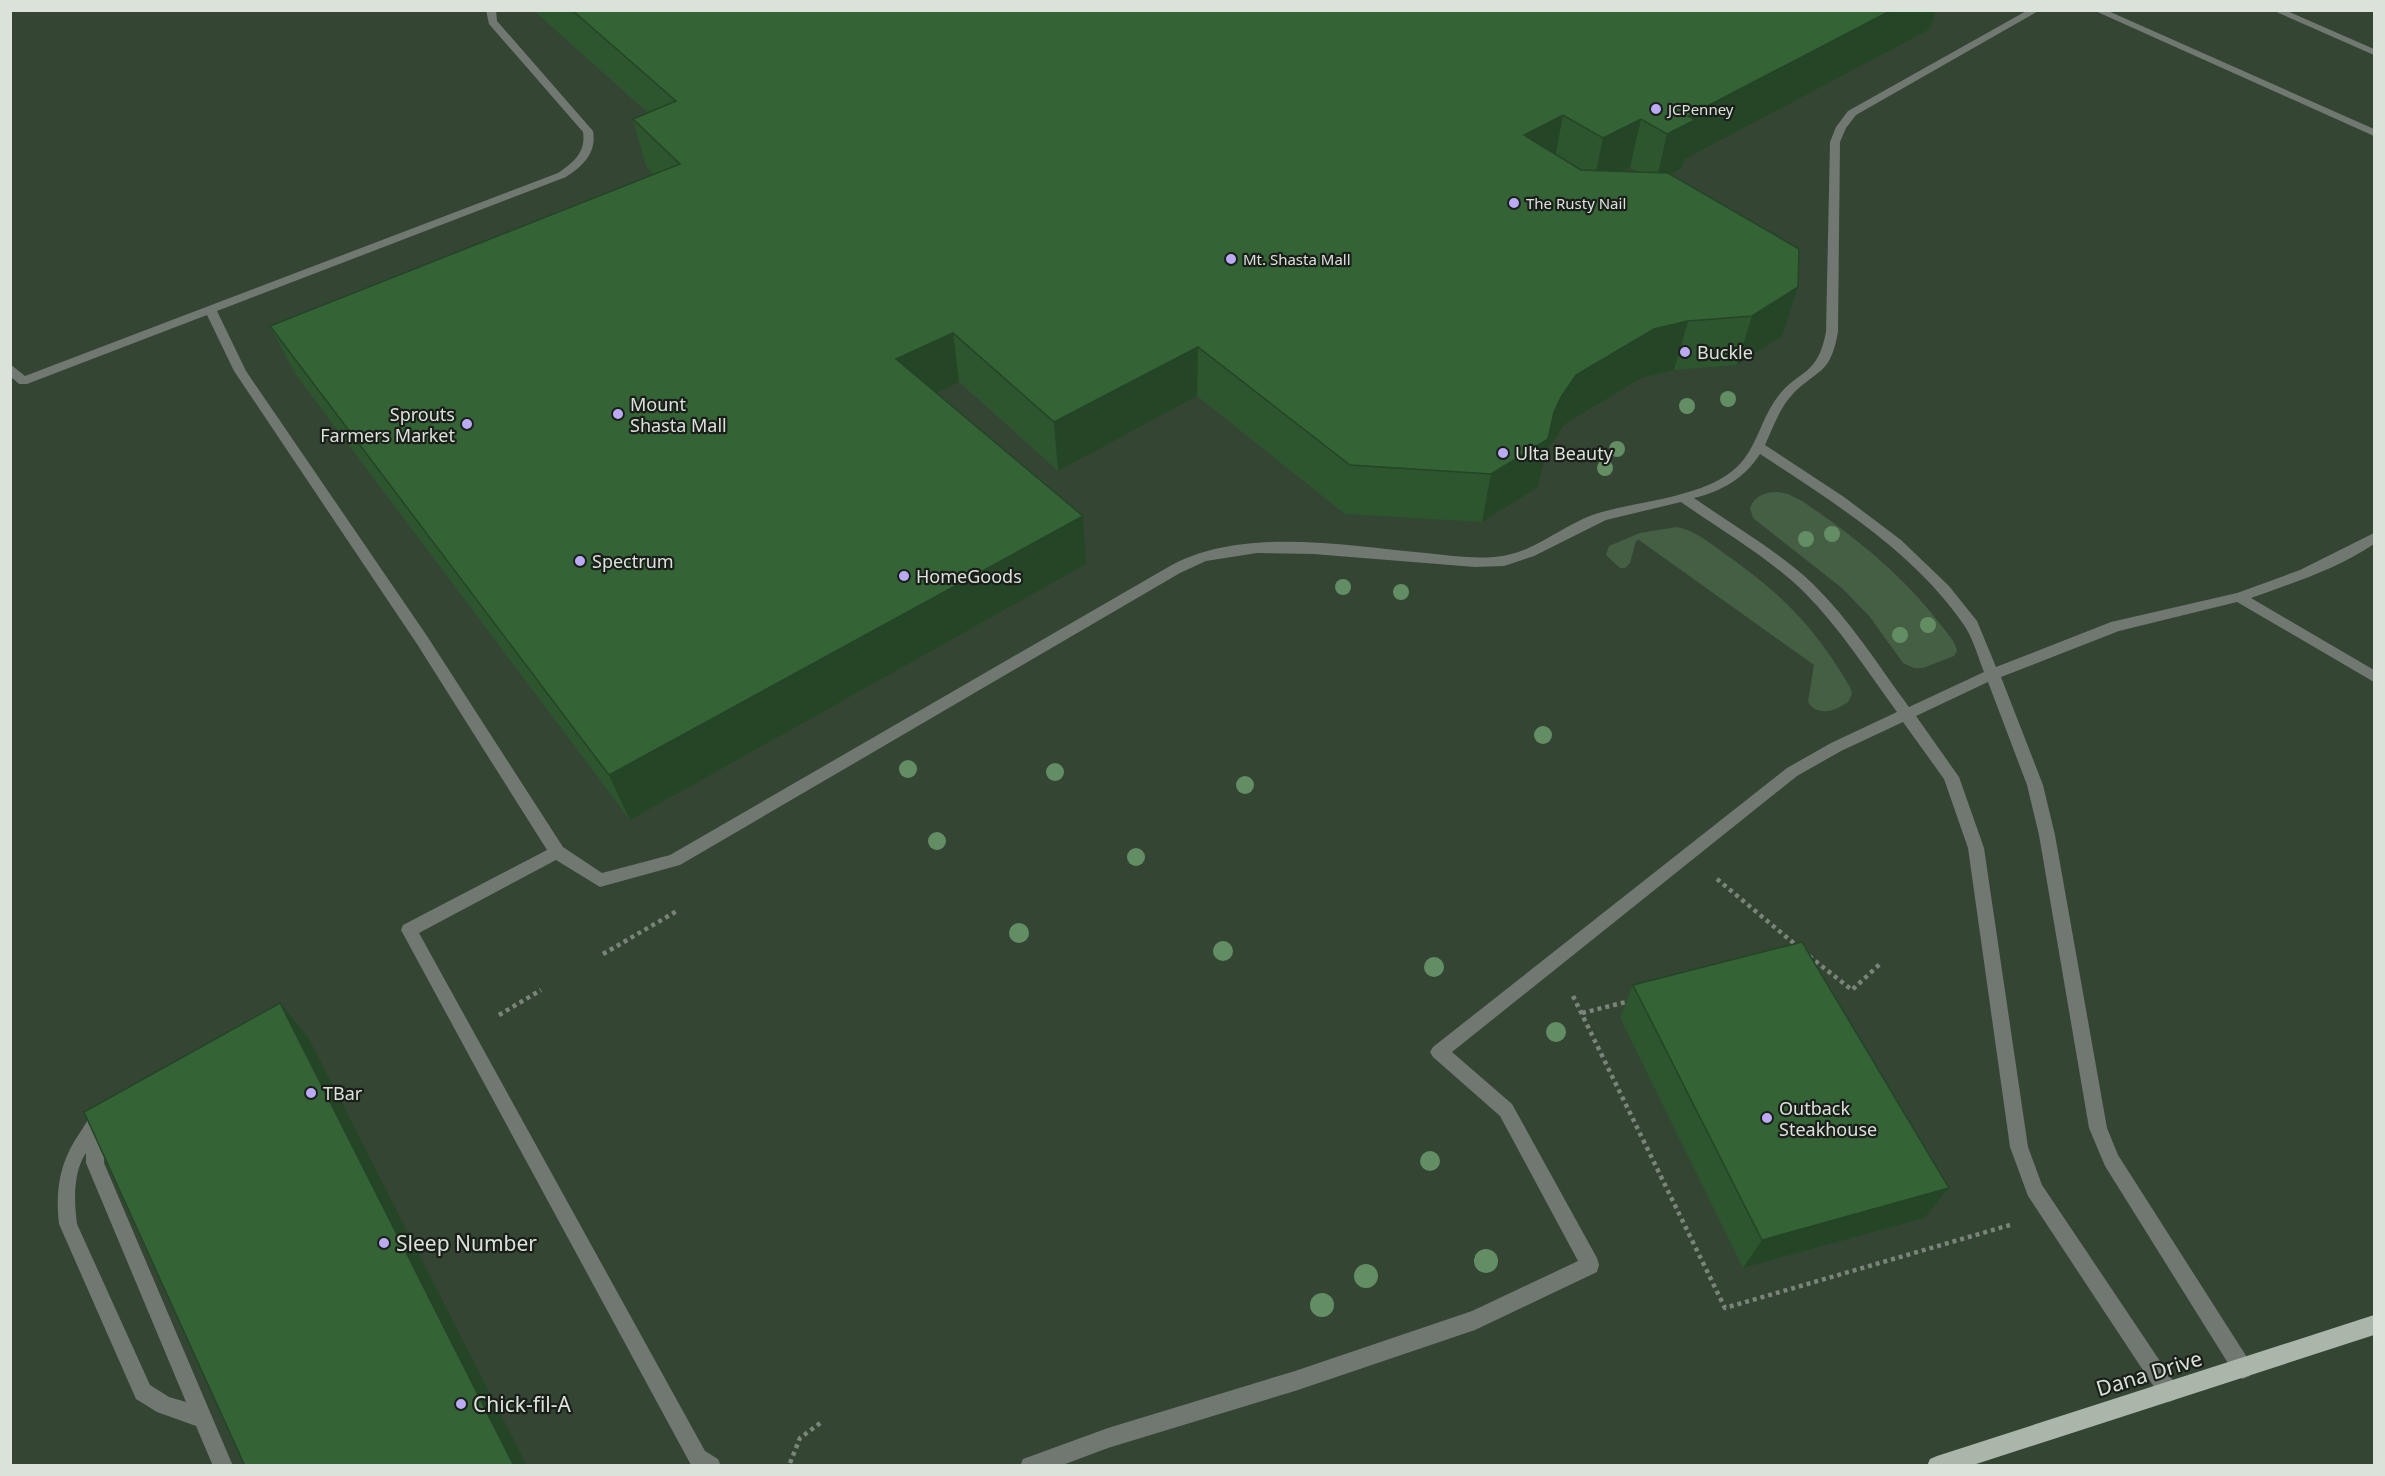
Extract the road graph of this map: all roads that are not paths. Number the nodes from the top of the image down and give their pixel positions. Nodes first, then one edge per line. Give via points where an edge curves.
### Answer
1 (491, 10) edge
2 (2036, 10) edge
3 (2097, 10) edge
4 (2277, 10) edge
5 (2374, 52) edge
6 (2374, 133) edge
7 (210, 309) junction
8 (10, 368) edge
9 (1758, 447) junction
10 (1683, 497) junction
11 (2374, 538) edge
12 (2239, 597) junction
13 (1993, 674) junction
14 (2374, 677) edge
15 (1905, 714) junction
16 (557, 852) junction
17 (2374, 1325) edge
18 (2243, 1369) junction
19 (2169, 1392) junction
20 (203, 1418) junction
21 (698, 1463) edge
22 (223, 1466) edge
23 (1030, 1466) edge
24 (1937, 1466) edge

1 - 7 street via 492,22 584,124 590,136 586,155 562,176
2 - 9 street via 1870,102 1845,120 1835,142 1829,352 1821,366 1780,402
3 - 6 street
4 - 5 street
7 - 8 street via 23,381
7 - 16 street via 240,371 416,631
9 - 10 street via 1731,478
9 - 13 street via 1839,501 1922,566 1972,625
10 - 15 street via 1807,587 1838,618
10 - 16 street via 1592,520 1552,542 1504,561 1450,561 1307,549 1242,550 1203,556 675,860 600,880
11 - 12 street via 2305,573
12 - 13 street via 2116,626
12 - 14 street
13 - 15 street
13 - 18 street via 2018,737 2047,835 2094,1114 2101,1136 2110,1160
15 - 19 street via 1951,777 1976,848 2019,1147 2034,1190
15 - 23 street via 1792,772 1439,1052 1506,1110 1590,1265 1475,1320
16 - 21 street via 409,930
17 - 18 main road, Dana Drive
18 - 19 main road, Dana Drive
19 - 24 main road, Dana Drive
20 - 20 street via 164,1405 143,1392 68,1224 65,1199 74,1156 103,1115 95,1163
20 - 22 street

